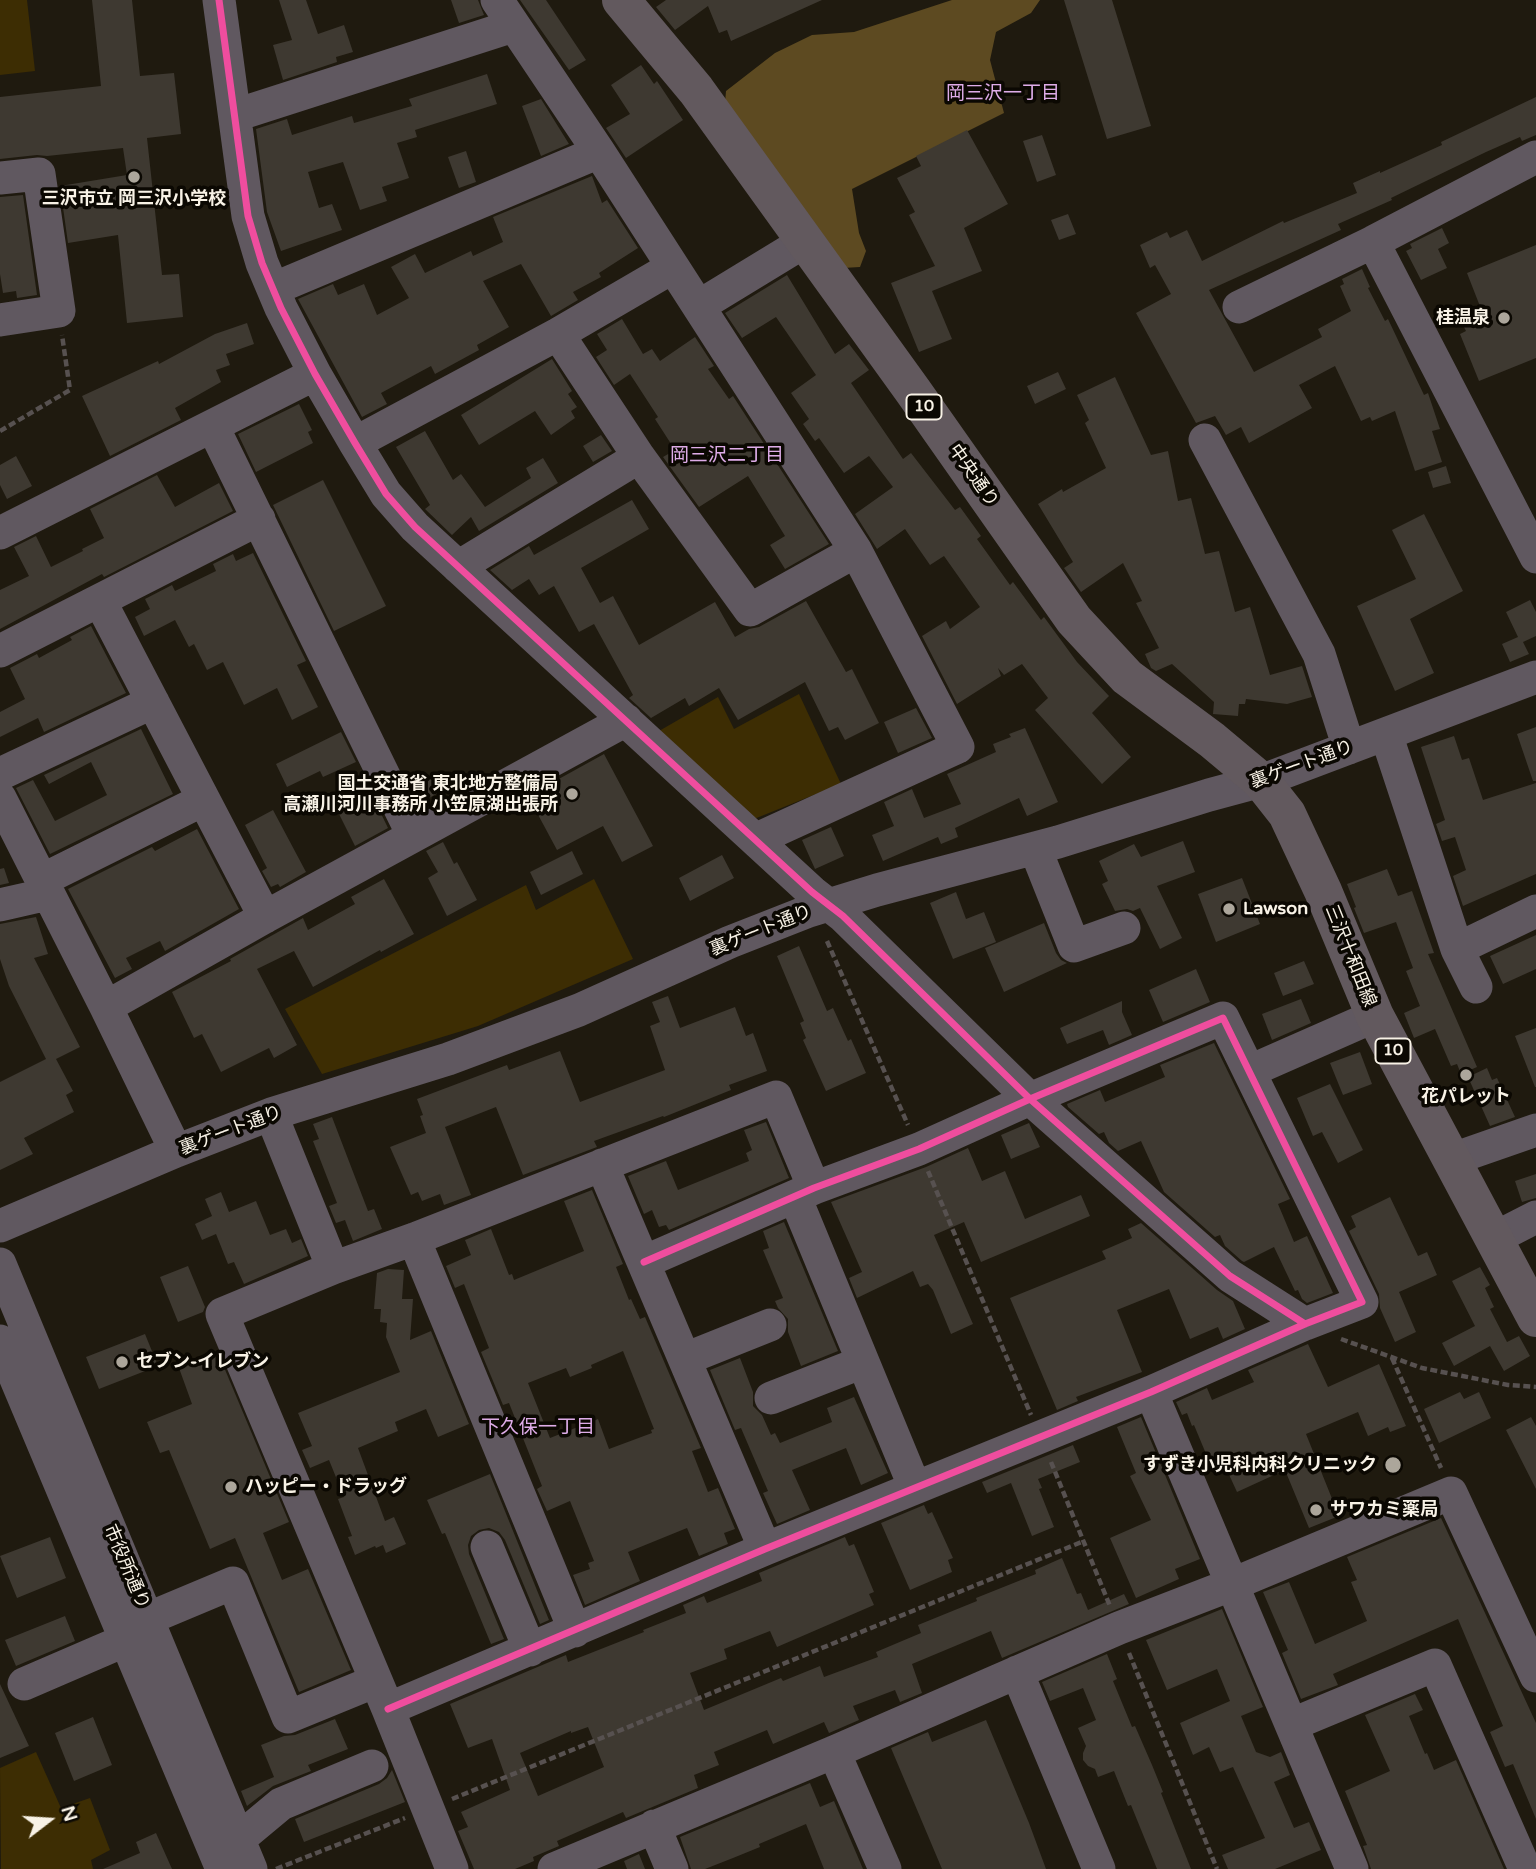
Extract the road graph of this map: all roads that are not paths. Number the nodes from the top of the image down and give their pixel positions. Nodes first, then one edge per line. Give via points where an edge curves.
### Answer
1 (219, 0) edge
2 (621, 0) edge
3 (505, 13) edge
4 (236, 115) junction
5 (600, 152) junction
6 (1536, 157) edge
7 (0, 178) edge
8 (804, 242) junction
9 (1373, 242) junction
10 (673, 267) junction
11 (272, 289) junction
12 (699, 306) junction
13 (1239, 307) dead end
14 (0, 320) edge
15 (558, 334) junction
16 (315, 374) junction
17 (213, 427) junction
18 (1205, 440) dead end
19 (355, 443) junction
20 (639, 457) junction
21 (259, 519) junction
22 (0, 533) edge
23 (856, 551) junction
24 (1536, 557) edge
25 (458, 567) junction
26 (100, 601) junction
27 (0, 651) edge
28 (1536, 677) edge
29 (153, 702) junction
30 (626, 720) junction
31 (1386, 734) junction
32 (1349, 748) junction
33 (0, 774) edge
34 (1261, 781) junction
35 (0, 798) edge
36 (203, 800) junction
37 (413, 835) junction
38 (757, 839) junction
39 (1035, 848) junction
40 (45, 887) junction
41 (0, 905) edge
42 (1536, 911) edge
43 (265, 917) junction
44 (826, 920) junction
45 (1124, 928) dead end
46 (1457, 949) junction
47 (1476, 987) dead end
48 (106, 1007) junction
49 (1375, 1016) junction
50 (1250, 1071) junction
51 (1030, 1099) junction
52 (271, 1115) junction
53 (1536, 1129) edge
54 (176, 1151) junction
55 (1450, 1160) junction
56 (602, 1165) junction
57 (805, 1192) junction
58 (1536, 1217) edge
59 (0, 1226) edge
60 (414, 1239) junction
61 (1493, 1239) junction
62 (644, 1262) junction
63 (0, 1264) edge
64 (333, 1268) junction
65 (1536, 1318) edge
66 (1305, 1324) junction
67 (770, 1325) dead end
68 (0, 1341) edge
69 (685, 1359) junction
70 (863, 1362) junction
71 (1151, 1392) junction
72 (771, 1398) dead end
73 (915, 1488) junction
74 (487, 1547) dead end
75 (765, 1549) junction
76 (1233, 1584) junction
77 (137, 1630) junction
78 (575, 1631) junction
79 (530, 1650) junction
80 (1017, 1672) junction
81 (1536, 1673) edge
82 (24, 1684) dead end
83 (382, 1695) junction
84 (1293, 1724) junction
85 (834, 1752) junction
86 (373, 1766) dead end
87 (654, 1826) junction
88 (245, 1854) edge
89 (572, 1865) edge
90 (222, 1869) edge
91 (452, 1869) edge
92 (672, 1869) edge
93 (885, 1869) edge
94 (1099, 1869) edge
95 (1352, 1869) edge
96 (1525, 1869) edge

1 - 4 street
2 - 8 main road, 中央通り / 10 via 696,90
3 - 4 street
3 - 5 street
4 - 11 street via 248,216
5 - 10 street
5 - 11 street
6 - 9 street
7 - 14 street via 38,174 59,311
8 - 12 street
8 - 34 main road, 中央通り / 10 via 1074,620 1127,677
9 - 13 street
9 - 24 street
10 - 12 street
10 - 15 street
11 - 16 street
12 - 23 street
15 - 19 street
15 - 20 street
16 - 17 street
16 - 19 street
17 - 21 street
17 - 22 street
18 - 32 street via 1319,654
19 - 25 street via 386,494
20 - 23 street via 750,610
20 - 25 street
21 - 26 street
21 - 37 street
23 - 38 street via 958,747
25 - 30 street
26 - 27 street
26 - 29 street
28 - 31 street, 裏ゲート通り
29 - 33 street
29 - 36 street
30 - 37 street
30 - 38 street
31 - 32 street, 裏ゲート通り
31 - 46 street
32 - 34 street, 裏ゲート通り
34 - 39 street, 裏ゲート通り
34 - 49 main road, 三沢十和田線 / 10 via 1287,814
35 - 40 street
36 - 40 street
36 - 43 street
37 - 43 street
38 - 44 street
39 - 44 street, 裏ゲート通り
39 - 45 street via 1074,946
40 - 41 street
40 - 48 street
42 - 46 street
43 - 48 street
44 - 51 street via 843,916
44 - 52 street, 裏ゲート通り via 730,942 579,1010 448,1059
46 - 47 street
48 - 54 street
49 - 50 street
49 - 55 main road, 三沢十和田線 / 10
50 - 51 street via 1223,1018
50 - 66 street via 1362,1302
51 - 57 street via 919,1149
51 - 66 street via 1230,1276
52 - 54 street, 裏ゲート通り
52 - 64 street
53 - 55 street
54 - 59 street, 裏ゲート通り
55 - 61 main road, 三沢十和田線 / 10
56 - 57 street via 776,1097
56 - 60 street
56 - 62 street
57 - 62 street
57 - 70 street
58 - 61 street
60 - 64 street
60 - 78 street
61 - 65 main road, 三沢十和田線 / 10
62 - 69 street
63 - 77 street, 市役所通り
64 - 83 street via 222,1314
66 - 71 street
67 - 69 street
68 - 77 street, 市役所通り
69 - 75 street
70 - 72 street
70 - 73 street
71 - 73 street
71 - 76 street
73 - 75 street
74 - 79 street
75 - 78 street
76 - 80 street
76 - 81 street via 1451,1493
76 - 84 street
77 - 82 street
77 - 83 street via 233,1583 288,1717
77 - 88 street, 市役所通り
77 - 90 street, 市役所通り
78 - 79 street
79 - 83 street
80 - 85 street
80 - 94 street
83 - 91 street
84 - 95 street
84 - 96 street via 1435,1665
85 - 87 street
85 - 93 street
86 - 88 street via 281,1804
87 - 89 street
87 - 92 street

